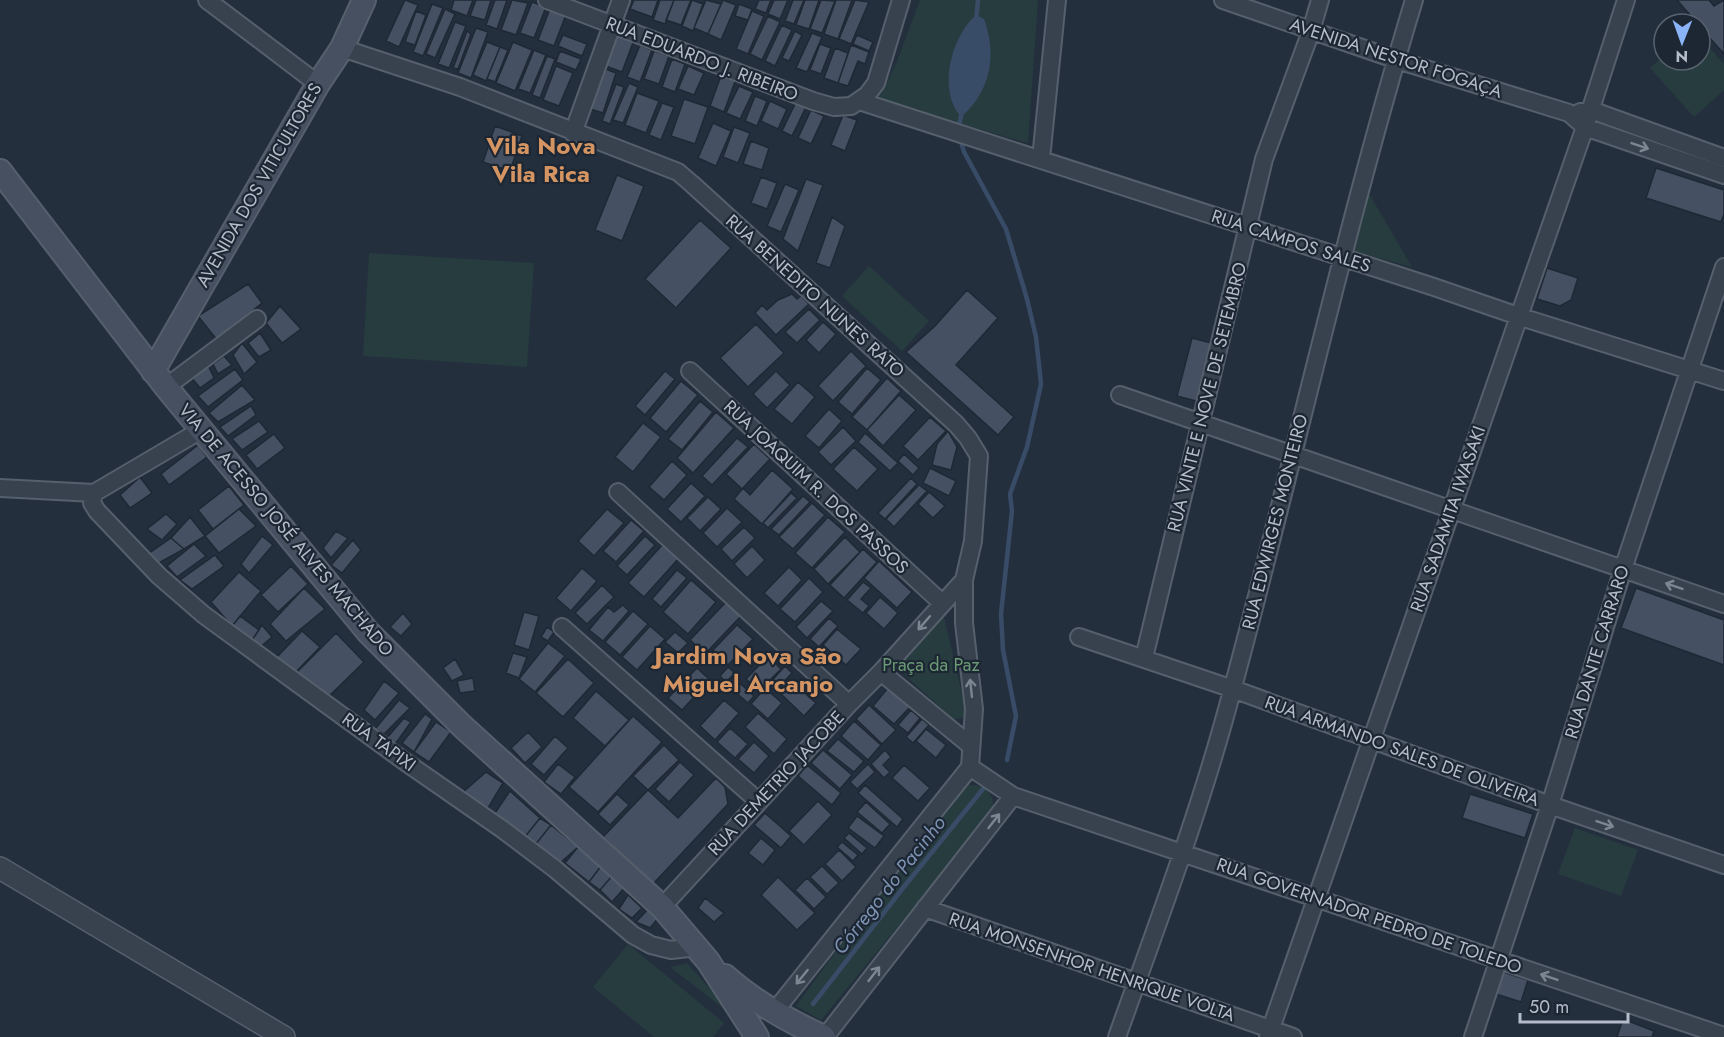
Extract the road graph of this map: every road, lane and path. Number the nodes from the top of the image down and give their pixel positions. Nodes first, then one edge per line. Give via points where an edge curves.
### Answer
1 (207, 0) edge
2 (364, 0) edge
3 (547, 0) edge
4 (621, 0) edge
5 (1057, 0) edge
6 (1223, 0) edge
7 (1320, 0) edge
8 (1414, 0) edge
9 (1626, 0) edge
10 (898, 1) edge
11 (612, 24) junction
12 (1311, 31) junction
13 (342, 48) junction
14 (1397, 60) junction
15 (318, 84) junction
16 (859, 101) junction
17 (1591, 110) junction
18 (1569, 113) junction
19 (1585, 128) junction
20 (573, 133) junction
21 (1724, 158) edge
22 (1041, 159) junction
23 (0, 171) edge
24 (1724, 175) edge
25 (1248, 227) junction
26 (1341, 257) junction
27 (1724, 267) edge
28 (1518, 316) junction
29 (257, 319) dead end
30 (1690, 370) junction
31 (690, 371) dead end
32 (159, 379) junction
33 (1724, 381) edge
34 (1120, 394) dead end
35 (1201, 422) junction
36 (201, 430) junction
37 (1293, 455) junction
38 (0, 488) edge
39 (618, 492) dead end
40 (94, 493) junction
41 (1450, 510) junction
42 (1623, 569) junction
43 (964, 580) junction
44 (942, 603) junction
45 (1724, 603) edge
46 (562, 627) dead end
47 (1079, 637) dead end
48 (1144, 658) junction
49 (881, 672) junction
50 (1233, 689) junction
51 (849, 704) junction
52 (1371, 740) junction
53 (971, 746) junction
54 (976, 771) junction
55 (1013, 796) junction
56 (758, 801) junction
57 (1550, 805) junction
58 (1182, 853) junction
59 (1724, 865) edge
60 (0, 868) edge
61 (1317, 897) junction
62 (662, 907) junction
63 (925, 908) junction
64 (702, 954) junction
65 (1498, 960) junction
66 (1136, 983) junction
67 (779, 1015) junction
68 (1269, 1033) edge
69 (1723, 1034) edge
70 (821, 1035) edge
71 (755, 1036) edge
72 (284, 1037) edge
73 (1117, 1037) edge
74 (1293, 1037) edge
75 (1473, 1037) edge

1 - 15 street
2 - 13 main road, AVENIDA DOS VITICULTORES
3 - 11 street, RUA EDUARDO J. RIBEIRO
4 - 11 street
5 - 22 street
6 - 12 street, AVENIDA NESTOR FOGAÇA
7 - 12 street, RUA VINTE E NOVE DE SETEMBRO
8 - 14 street, RUA EDWIRGES MONTEIRO
9 - 17 street, RUA SADAMITA IWASAKI
10 - 16 street via 876,83
11 - 16 street, RUA EDUARDO J. RIBEIRO via 813,101 834,107
11 - 20 street
12 - 14 street, AVENIDA NESTOR FOGAÇA
12 - 25 street, RUA VINTE E NOVE DE SETEMBRO via 1264,159
13 - 15 main road, AVENIDA DOS VITICULTORES
13 - 20 street, RUA BENEDITO NUNES RATO via 460,87
14 - 18 street, AVENIDA NESTOR FOGAÇA
14 - 26 street, RUA EDWIRGES MONTEIRO
15 - 32 main road, AVENIDA DOS VITICULTORES
16 - 22 street, RUA CAMPOS SALES
17 - 18 street, AVENIDA NESTOR FOGAÇA
17 - 19 street, RUA SADAMITA IWASAKI
17 - 21 street, AVENIDA NESTOR FOGAÇA
18 - 19 street, AVENIDA NESTOR FOGAÇA
19 -> 24 street, AVENIDA NESTOR FOGAÇA
19 - 28 street, RUA SADAMITA IWASAKI
20 - 43 street, RUA BENEDITO NUNES RATO via 678,172 968,438 980,456 973,541
22 - 25 street, RUA CAMPOS SALES
23 - 32 main road, VIA DE ACESSO JOSÉ ALVES MACHADO
25 - 26 street, RUA CAMPOS SALES
25 - 35 street, RUA VINTE E NOVE DE SETEMBRO
26 - 28 street, RUA CAMPOS SALES
26 - 37 street, RUA EDWIRGES MONTEIRO
27 - 30 street, RUA DANTE CARRARO
28 - 30 street, RUA CAMPOS SALES
28 - 41 street, RUA SADAMITA IWASAKI
29 - 32 street
30 - 33 street, RUA CAMPOS SALES
30 - 42 street, RUA DANTE CARRARO
31 - 44 street, RUA JOAQUIM R. DOS PASSOS
32 - 36 main road, VIA DE ACESSO JOSÉ ALVES MACHADO
34 - 35 street
35 - 37 street
35 - 48 street, RUA VINTE E NOVE DE SETEMBRO
36 - 40 street
36 - 62 main road, VIA DE ACESSO JOSÉ ALVES MACHADO via 368,632 462,726
37 - 41 street
37 - 50 street, RUA EDWIRGES MONTEIRO
38 - 40 street
39 - 51 street
40 - 64 street, RUA TAPIXI via 92,502 97,511 159,576 204,615 555,868 633,934 651,945
41 - 42 street
41 - 52 street, RUA SADAMITA IWASAKI
45 -> 42 street
42 - 57 street, RUA DANTE CARRARO
43 - 44 street, RUA DEMETRIO JACOBE
53 -> 43 street, RUA BENEDITO NUNES RATO via 974,710 964,622
44 -> 49 street, RUA DEMETRIO JACOBE
46 - 56 street
47 - 48 street, RUA ARMANDO SALES DE OLIVEIRA
48 - 50 street, RUA ARMANDO SALES DE OLIVEIRA
49 - 51 street, RUA DEMETRIO JACOBE
49 - 53 street
50 - 52 street, RUA ARMANDO SALES DE OLIVEIRA
50 - 58 street, RUA EDWIRGES MONTEIRO
51 - 56 street, RUA DEMETRIO JACOBE
52 - 57 street, RUA ARMANDO SALES DE OLIVEIRA
52 - 61 street, RUA SADAMITA IWASAKI
53 - 54 street, RUA BENEDITO NUNES RATO
54 - 55 street, RUA GOVERNADOR PEDRO DE TOLEDO
54 -> 67 street
55 - 58 street, RUA GOVERNADOR PEDRO DE TOLEDO
63 -> 55 street
56 - 62 street, RUA DEMETRIO JACOBE
57 -> 59 street, RUA ARMANDO SALES DE OLIVEIRA
57 - 65 street, RUA DANTE CARRARO
58 - 61 street, RUA GOVERNADOR PEDRO DE TOLEDO
58 - 66 street, RUA EDWIRGES MONTEIRO
60 - 72 street
61 - 65 street, RUA GOVERNADOR PEDRO DE TOLEDO
61 - 68 street, RUA SADAMITA IWASAKI
62 - 64 main road, VIA DE ACESSO JOSÉ ALVES MACHADO
63 - 66 street, RUA MONSENHOR HENRIQUE VOLTA
70 -> 63 street
64 - 67 main road via 738,988
64 - 71 main road
69 -> 65 street, RUA GOVERNADOR PEDRO DE TOLEDO
65 - 75 street, RUA DANTE CARRARO
66 - 68 street, RUA MONSENHOR HENRIQUE VOLTA
66 - 73 street, RUA EDWIRGES MONTEIRO
67 - 70 main road
67 - 71 street
68 - 74 street, RUA MONSENHOR HENRIQUE VOLTA

